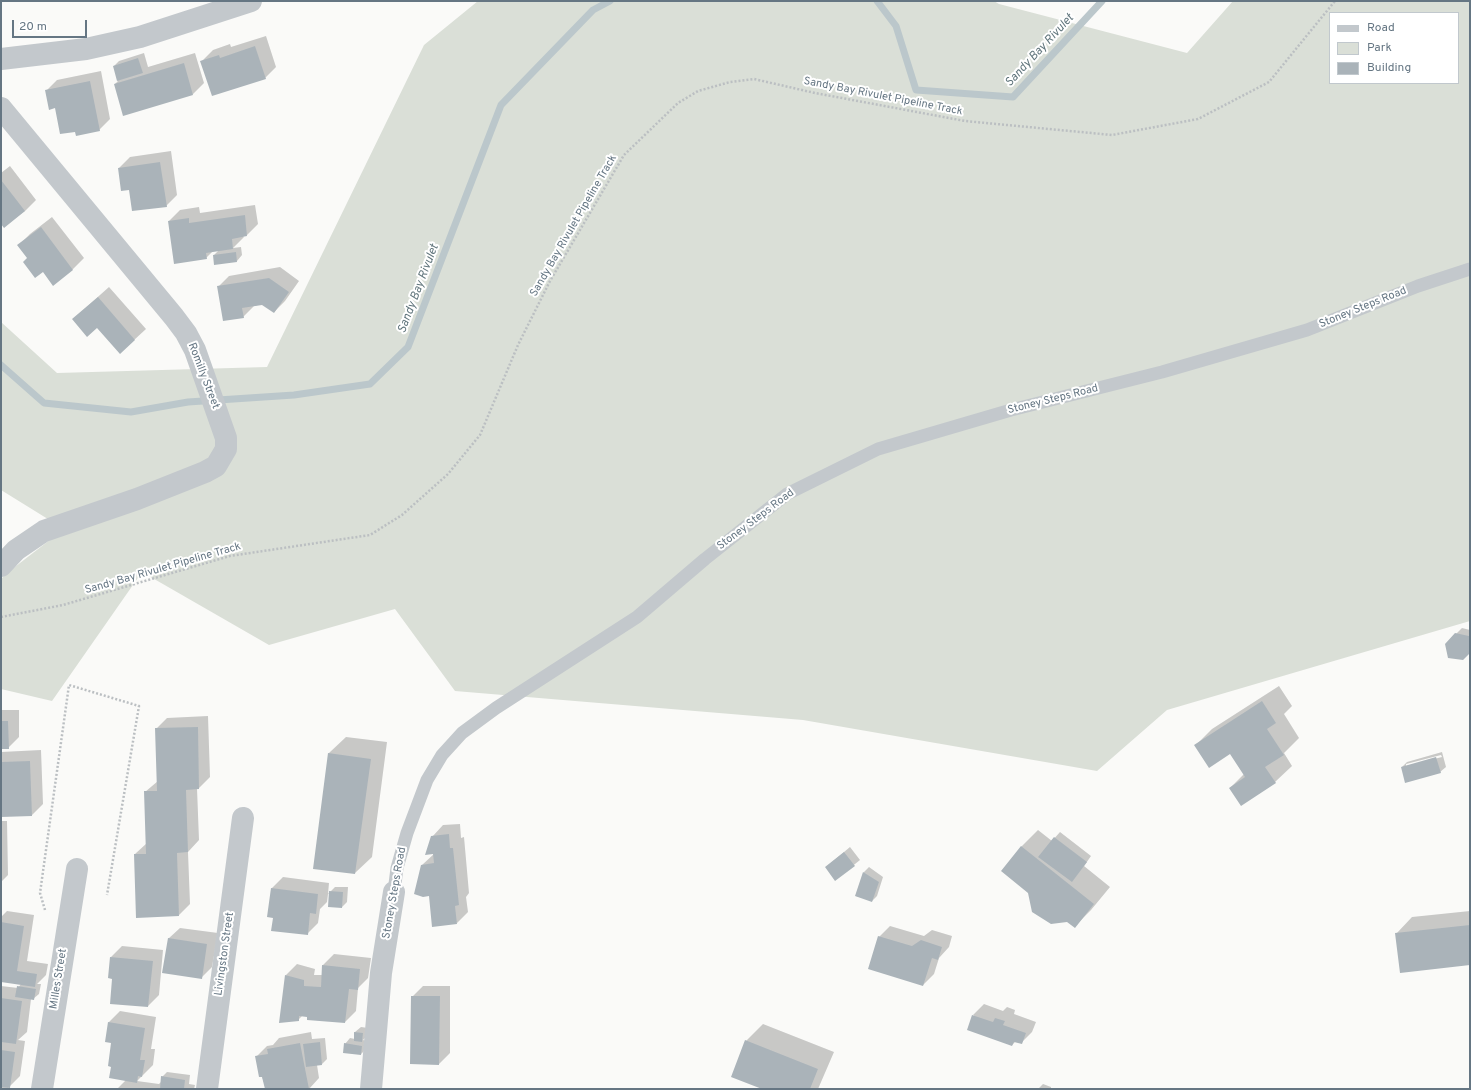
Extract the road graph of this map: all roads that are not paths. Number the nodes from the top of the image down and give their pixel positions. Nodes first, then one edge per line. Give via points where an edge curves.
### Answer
1 (251, 1) edge
2 (1, 59) edge
3 (1, 108) edge
4 (1470, 269) edge
5 (1, 566) edge
6 (243, 818) dead end
7 (77, 869) dead end
8 (394, 892) joint
9 (42, 1089) edge
10 (207, 1089) edge
11 (371, 1089) edge

1 - 2 street via 140,38
3 - 5 street, Romilly Street via 186,333 195,350 226,438 226,449 216,466 137,499 44,531 16,550
4 - 8 lane, Stoney Steps Road via 1418,286 1307,330 1162,372 1011,410 878,450 787,494 637,617 496,708 462,733 442,755 427,780 407,833 397,868
6 - 10 street, Livingston Street
7 - 9 street, Milles Street
8 - 11 street, Stoney Steps Road via 381,973

